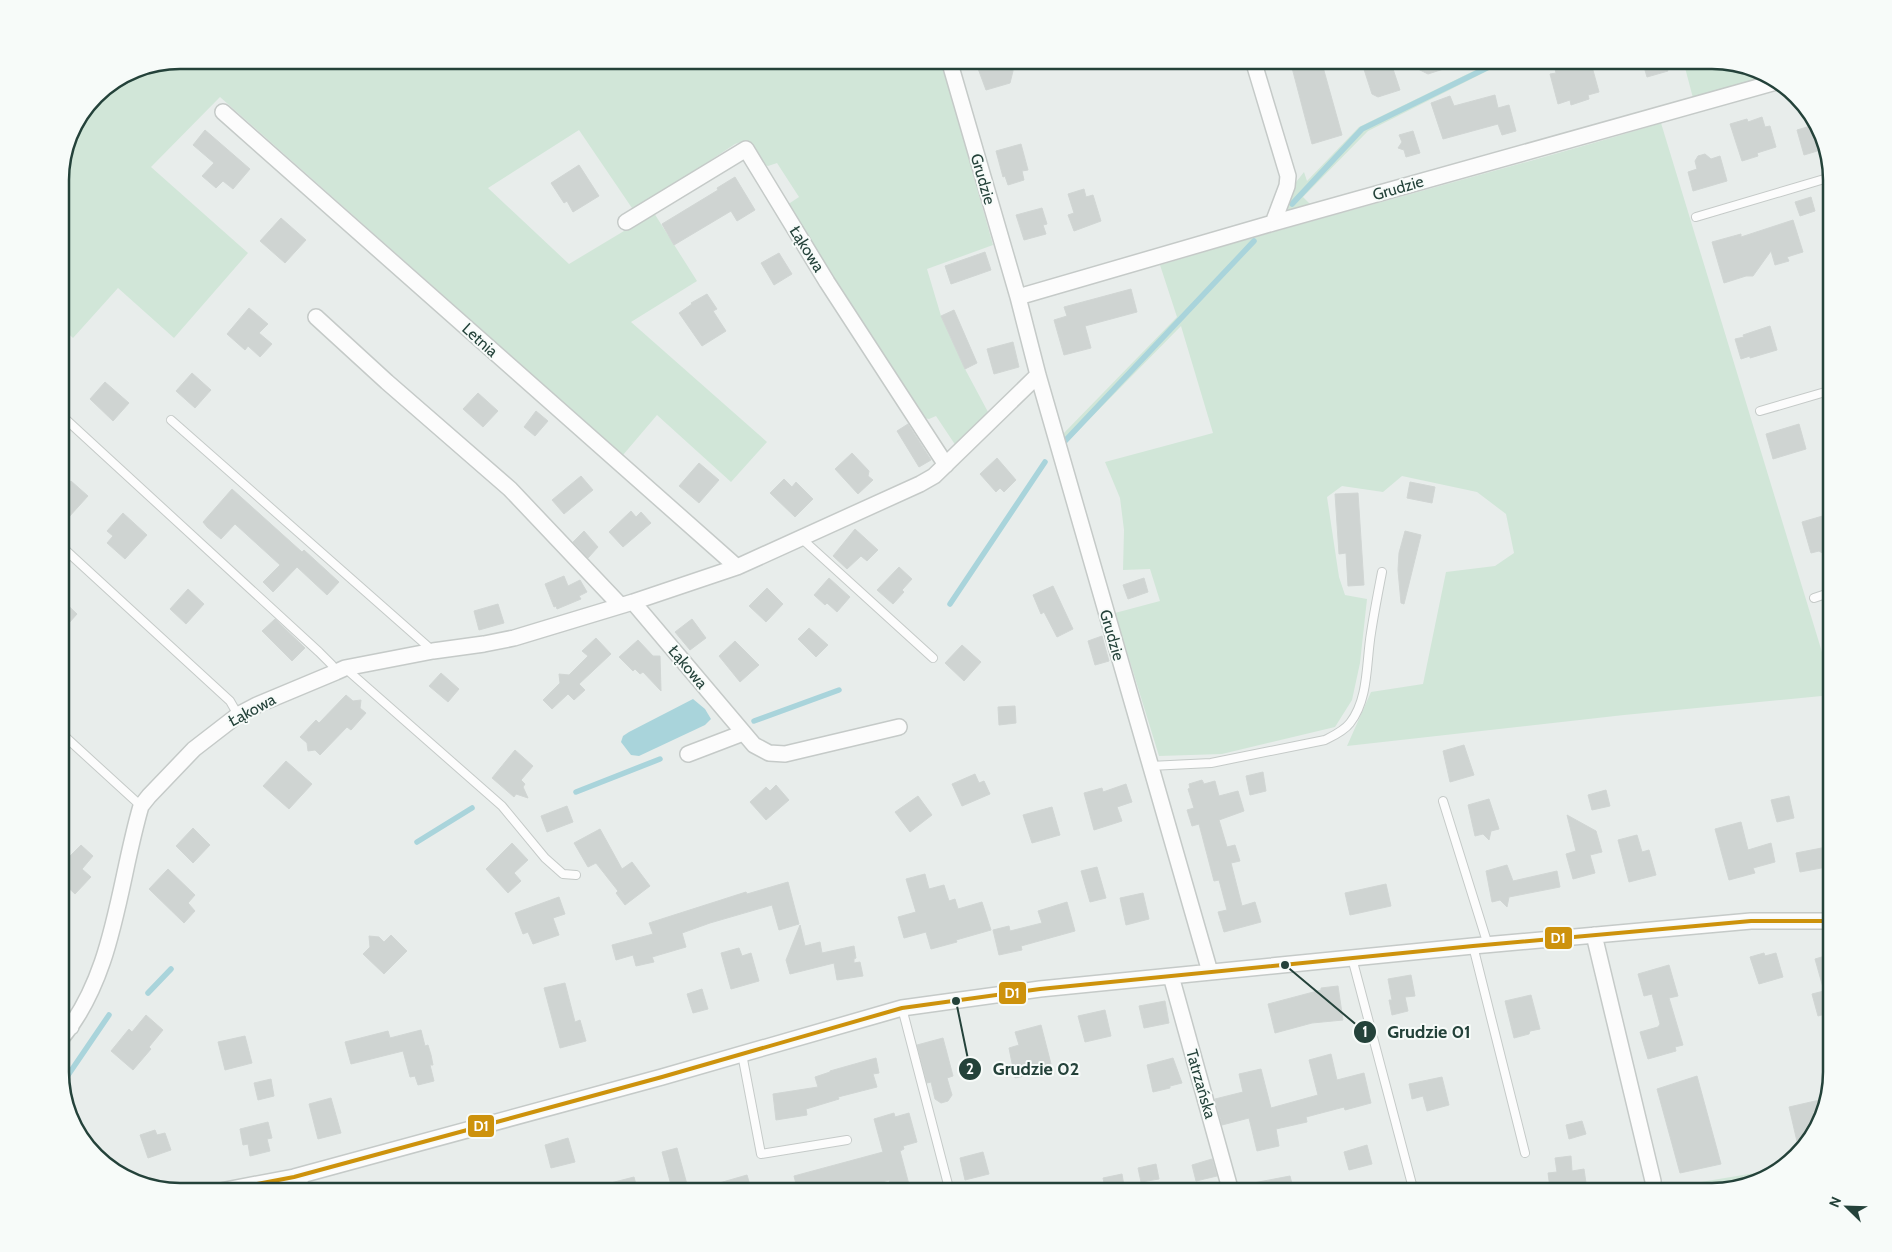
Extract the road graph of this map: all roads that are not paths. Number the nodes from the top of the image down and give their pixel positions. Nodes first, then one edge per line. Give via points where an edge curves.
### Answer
1 (952, 69) edge
2 (1256, 69) edge
3 (1768, 84) edge
4 (223, 112) dead end
5 (1823, 179) edge
6 (1696, 217) dead end
7 (626, 222) dead end
8 (1273, 222) junction
9 (1018, 298) junction
10 (316, 318) dead end
11 (1038, 375) junction
12 (1823, 393) edge
13 (1760, 411) dead end
14 (171, 420) dead end
15 (69, 422) edge
16 (946, 465) junction
17 (802, 538) junction
18 (69, 553) edge
19 (737, 567) junction
20 (1382, 572) dead end
21 (1823, 595) edge
22 (1814, 598) dead end
23 (627, 604) junction
24 (433, 651) junction
25 (933, 658) dead end
26 (341, 670) junction
27 (238, 715) junction
28 (899, 727) dead end
29 (743, 733) junction
30 (69, 740) edge
31 (688, 754) dead end
32 (1150, 766) junction
33 (1443, 801) dead end
34 (141, 806) junction
35 (576, 875) dead end
36 (1823, 921) edge
37 (1594, 935) junction
38 (1481, 946) junction
39 (1352, 958) junction
40 (1210, 972) junction
41 (1171, 976) junction
42 (902, 1008) junction
43 (69, 1019) edge
44 (742, 1054) junction
45 (847, 1140) dead end
46 (1525, 1153) dead end
47 (302, 1175) junction
48 (1653, 1180) dead end
49 (261, 1183) edge
50 (304, 1183) edge
51 (948, 1183) edge
52 (1228, 1183) edge
53 (1412, 1183) edge

1 - 9 street, Grudzie
2 - 8 street via 1288,176
3 - 8 street, Grudzie
4 - 19 street, Letnia
5 - 6 lane
7 - 16 street, Łąkowa via 746,149 827,282
8 - 9 street, Grudzie
9 - 11 street, Grudzie
10 - 23 street via 510,489
11 - 16 street, Łąkowa
11 - 32 street, Grudzie
12 - 13 lane
14 - 24 lane
15 - 26 lane
16 - 17 street, Łąkowa via 920,484
17 - 19 street, Łąkowa
17 - 25 lane
18 - 27 lane via 230,701
19 - 23 street, Łąkowa
20 - 32 lane via 1370,635 1367,675 1350,724 1324,740 1211,763
21 - 22 lane
23 - 24 street, Łąkowa via 514,638
23 - 29 street, Łąkowa
24 - 26 street, Łąkowa
26 - 27 street, Łąkowa
26 - 35 lane via 502,806 545,858 563,874
27 - 34 street, Łąkowa via 194,748
28 - 29 street, Łąkowa via 785,754 769,753 754,745
29 - 31 street
30 - 34 lane
32 - 40 street, Grudzie
33 - 38 lane
34 - 43 street, Łąkowa via 101,966 83,1006
36 - 37 street via 1751,921
37 - 38 street
37 - 48 street
38 - 39 street
38 - 46 lane
39 - 40 street
39 - 53 lane
40 - 41 street
41 - 42 street via 1040,989
41 - 52 street, Tatrzańska
42 - 44 street
42 - 51 lane
44 - 45 lane via 761,1154
44 - 47 street
47 - 49 street
47 - 50 lane

